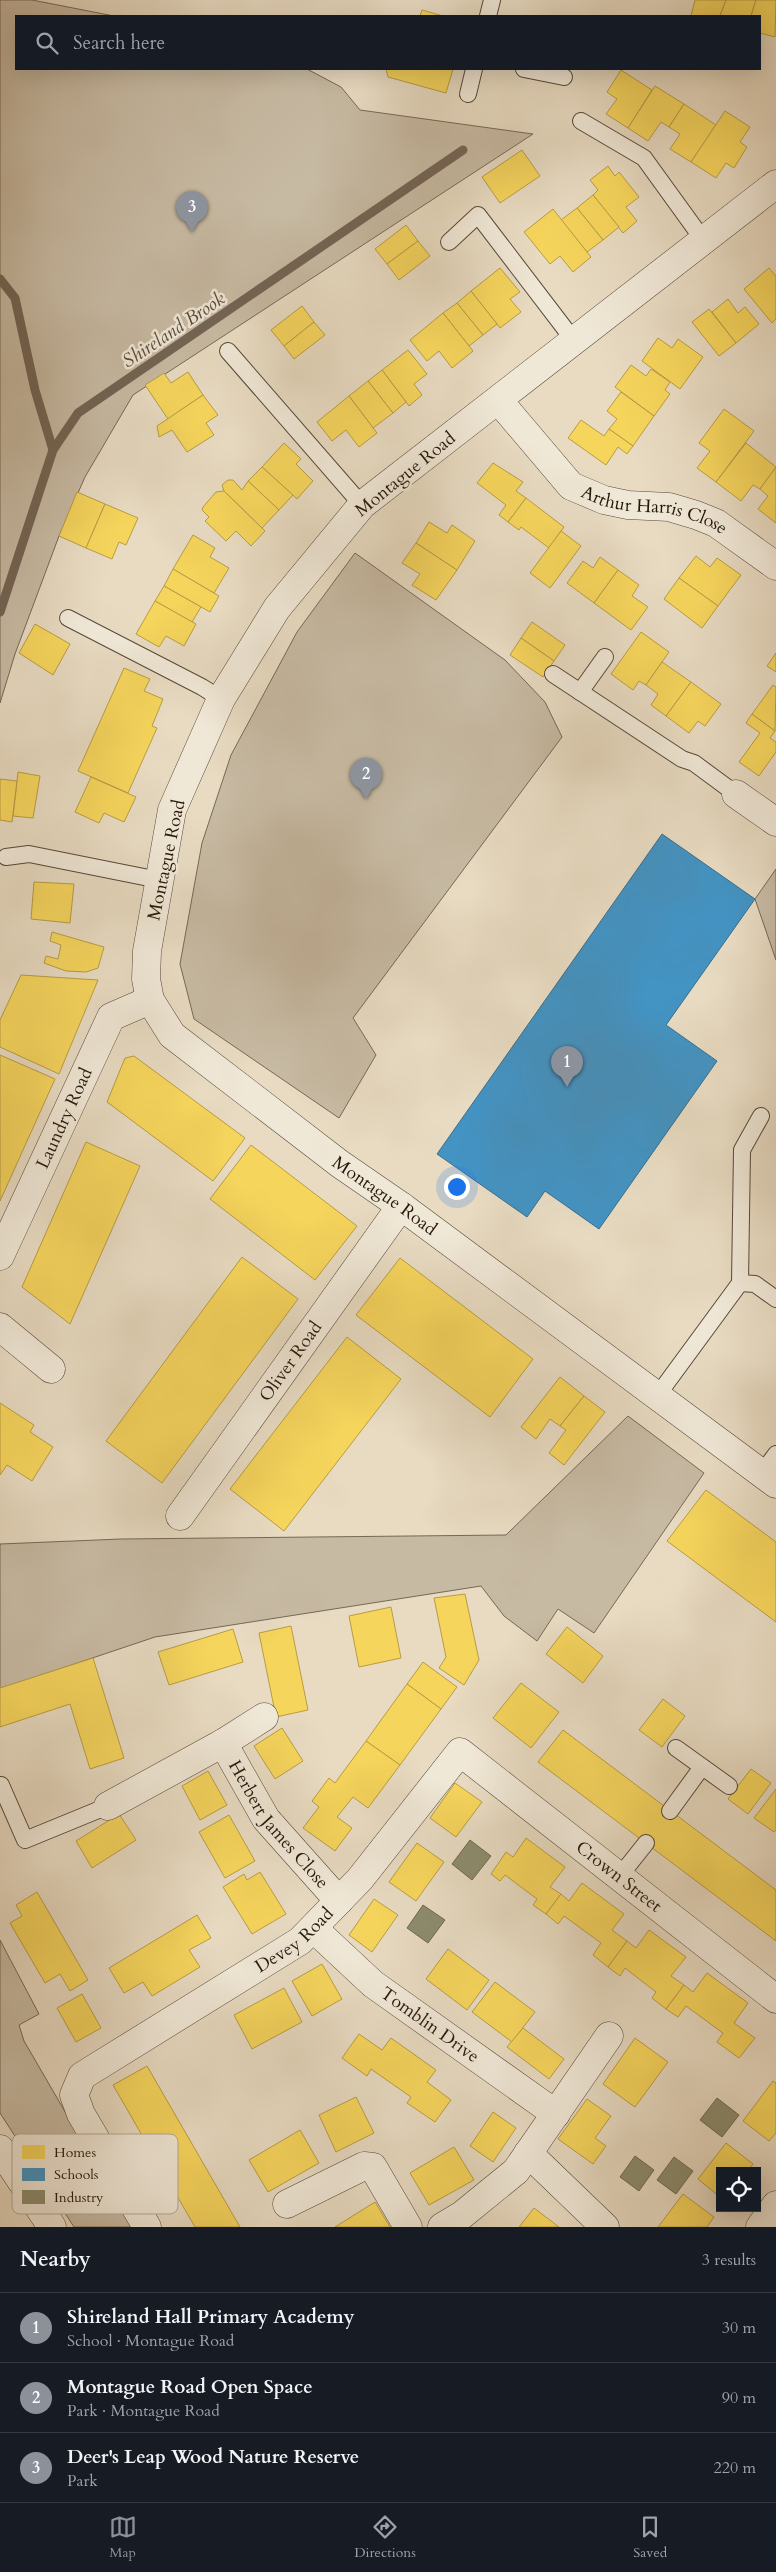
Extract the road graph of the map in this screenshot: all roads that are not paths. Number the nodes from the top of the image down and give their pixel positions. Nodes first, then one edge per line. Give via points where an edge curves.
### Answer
1 (492, 0) edge
2 (488, 15) edge
3 (474, 70) edge
4 (529, 70) edge
5 (564, 77) dead end
6 (468, 94) dead end
7 (581, 121) dead end
8 (772, 195) edge
9 (704, 241) junction
10 (450, 242) dead end
11 (575, 342) junction
12 (228, 351) dead end
13 (499, 401) junction
14 (362, 505) junction
15 (776, 566) edge
16 (68, 618) dead end
17 (605, 657) dead end
18 (553, 674) dead end
19 (580, 692) junction
20 (221, 699) junction
21 (736, 794) joint
22 (776, 822) edge
23 (6, 857) dead end
24 (159, 880) junction
25 (150, 1000) junction
26 (761, 1116) dead end
27 (401, 1206) junction
28 (0, 1256) edge
29 (740, 1283) junction
30 (776, 1299) edge
31 (0, 1327) edge
32 (51, 1370) dead end
33 (657, 1396) junction
34 (771, 1470) edge
35 (180, 1516) dead end
36 (264, 1717) dead end
37 (222, 1743) junction
38 (676, 1748) dead end
39 (460, 1752) joint
40 (702, 1767) junction
41 (1, 1785) edge
42 (729, 1786) dead end
43 (108, 1806) joint
44 (670, 1811) dead end
45 (646, 1843) dead end
46 (619, 1877) junction
47 (339, 1901) junction
48 (313, 1928) junction
49 (776, 2000) edge
50 (609, 2036) dead end
51 (556, 2114) junction
52 (93, 2134) edge
53 (0, 2149) edge
54 (528, 2153) junction
55 (12, 2167) edge
56 (287, 2204) dead end
57 (776, 2205) edge
58 (43, 2214) edge
59 (140, 2214) edge
60 (52, 2227) edge
61 (148, 2227) edge
62 (408, 2227) edge
63 (442, 2227) edge
64 (605, 2227) edge
65 (760, 2227) edge

1 - 2 lane
3 - 6 lane
4 - 5 lane
7 - 9 lane via 644,158
8 - 9 street, Montague Road
9 - 11 street, Montague Road
10 - 11 lane via 478,215
11 - 13 street, Montague Road
12 - 14 lane
13 - 14 street, Montague Road
13 - 15 street, Arthur Harris Close via 571,486 604,500 696,514 716,523
14 - 20 street, Montague Road via 277,608
16 - 20 lane
17 - 19 lane
18 - 19 lane
19 - 21 lane via 682,759 694,763
20 - 24 street, Montague Road via 172,810
21 - 22 street
23 - 24 lane via 29,854
24 - 25 street, Montague Road via 147,951 146,979
25 - 27 street, Montague Road via 172,1035 340,1164
25 - 28 street, Laundry Road via 111,1017
26 - 29 lane via 742,1150
27 - 33 street, Montague Road
27 - 35 street, Oliver Road
29 - 30 lane via 754,1284
29 - 33 lane
31 - 32 street
33 - 34 street, Montague Road
36 - 37 street, Herbert James Close
37 - 43 street, Herbert James Close
37 - 47 street, Herbert James Close via 266,1819
38 - 40 lane
39 - 46 street, Crown Street
39 - 47 street, Devey Road
40 - 42 lane
40 - 44 lane
41 - 43 lane via 25,1840
45 - 46 lane
46 - 49 street, Crown Street
47 - 48 street, Devey Road
48 - 51 street, Tomblin Drive via 373,1984
48 - 52 street, Devey Road via 300,1941 82,2076 74,2095
50 - 51 street
51 - 54 street
53 - 55 street
54 - 63 street via 516,2171
54 - 64 street
56 - 62 street via 364,2166 373,2167
57 - 65 street
58 - 60 street
59 - 61 street, Devey Road

